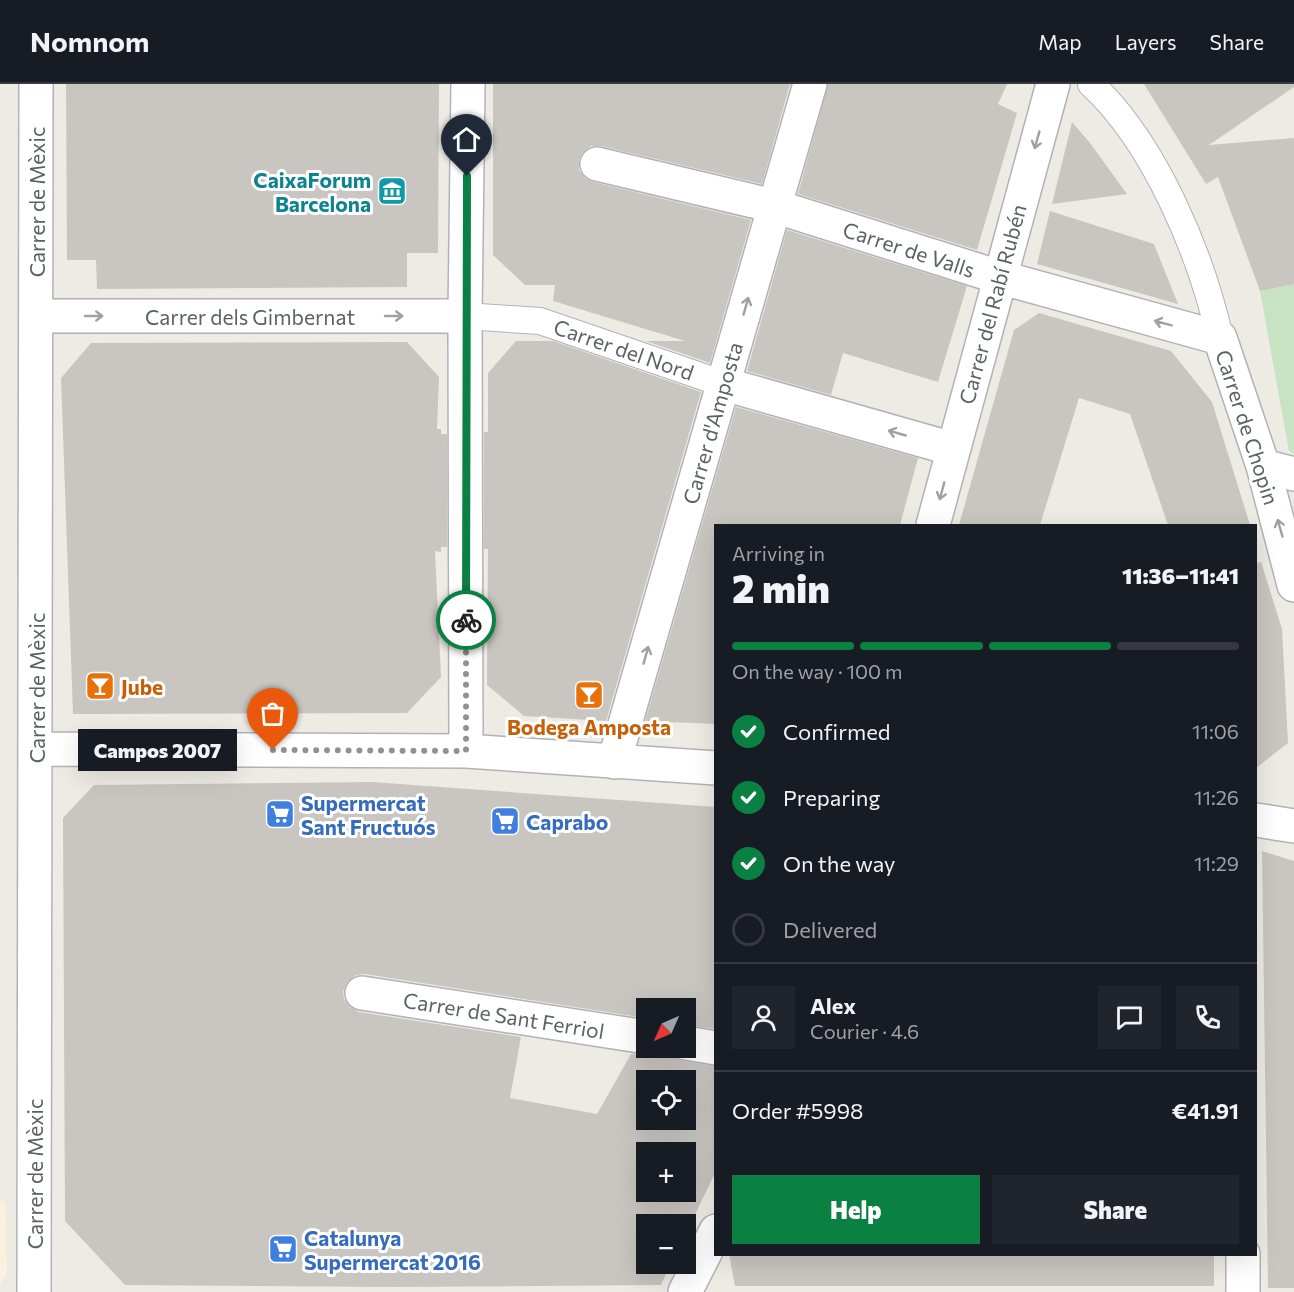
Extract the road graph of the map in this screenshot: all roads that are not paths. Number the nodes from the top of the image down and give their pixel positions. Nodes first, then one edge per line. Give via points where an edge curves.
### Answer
1 (36, 84) edge
2 (468, 84) edge
3 (810, 84) edge
4 (1053, 84) edge
5 (1091, 84) edge
6 (597, 164) dead end
7 (774, 206) junction
8 (999, 277) junction
9 (36, 316) junction
10 (465, 316) junction
11 (1220, 338) junction
12 (724, 384) junction
13 (953, 449) junction
14 (1263, 466) junction
15 (1294, 474) edge
16 (933, 524) edge
17 (1294, 585) edge
18 (36, 748) junction
19 (466, 751) junction
20 (614, 762) junction
21 (714, 768) edge
22 (1257, 820) edge
23 (1294, 826) edge
24 (362, 993) dead end
25 (636, 1035) edge
26 (696, 1045) edge
27 (714, 1048) edge
28 (714, 1236) edge
29 (1243, 1256) edge
30 (34, 1292) edge
31 (685, 1292) edge
32 (1244, 1292) edge

1 - 9 street, Carrer de Mèxic
2 - 10 street
3 - 7 street, Carrer d'Amposta
4 -> 8 street, Carrer del Rabí Rubén
5 - 11 street via 1126,125 1169,194 1209,295
6 - 7 street, Carrer de Valls
7 - 8 street, Carrer de Valls
12 -> 7 street, Carrer d'Amposta
11 -> 8 street, Carrer de Valls
8 - 13 street, Carrer del Rabí Rubén
9 -> 10 street, Carrer dels Gimbernat
9 - 18 street, Carrer de Mèxic
10 - 12 street, Carrer del Nord via 540,321
10 - 19 street
11 - 14 street, Carrer de Chopin
13 -> 12 street, Carrer del Nord
20 -> 12 street, Carrer d'Amposta
13 -> 16 street, Carrer del Rabí Rubén
14 - 15 street
17 -> 14 street, Carrer de Chopin
18 - 19 street
18 - 30 street, Carrer de Mèxic
19 - 20 street
20 - 21 street
22 - 23 street
24 - 25 street, Carrer de Sant Ferriol
26 - 27 street
28 - 31 street
29 - 32 street

